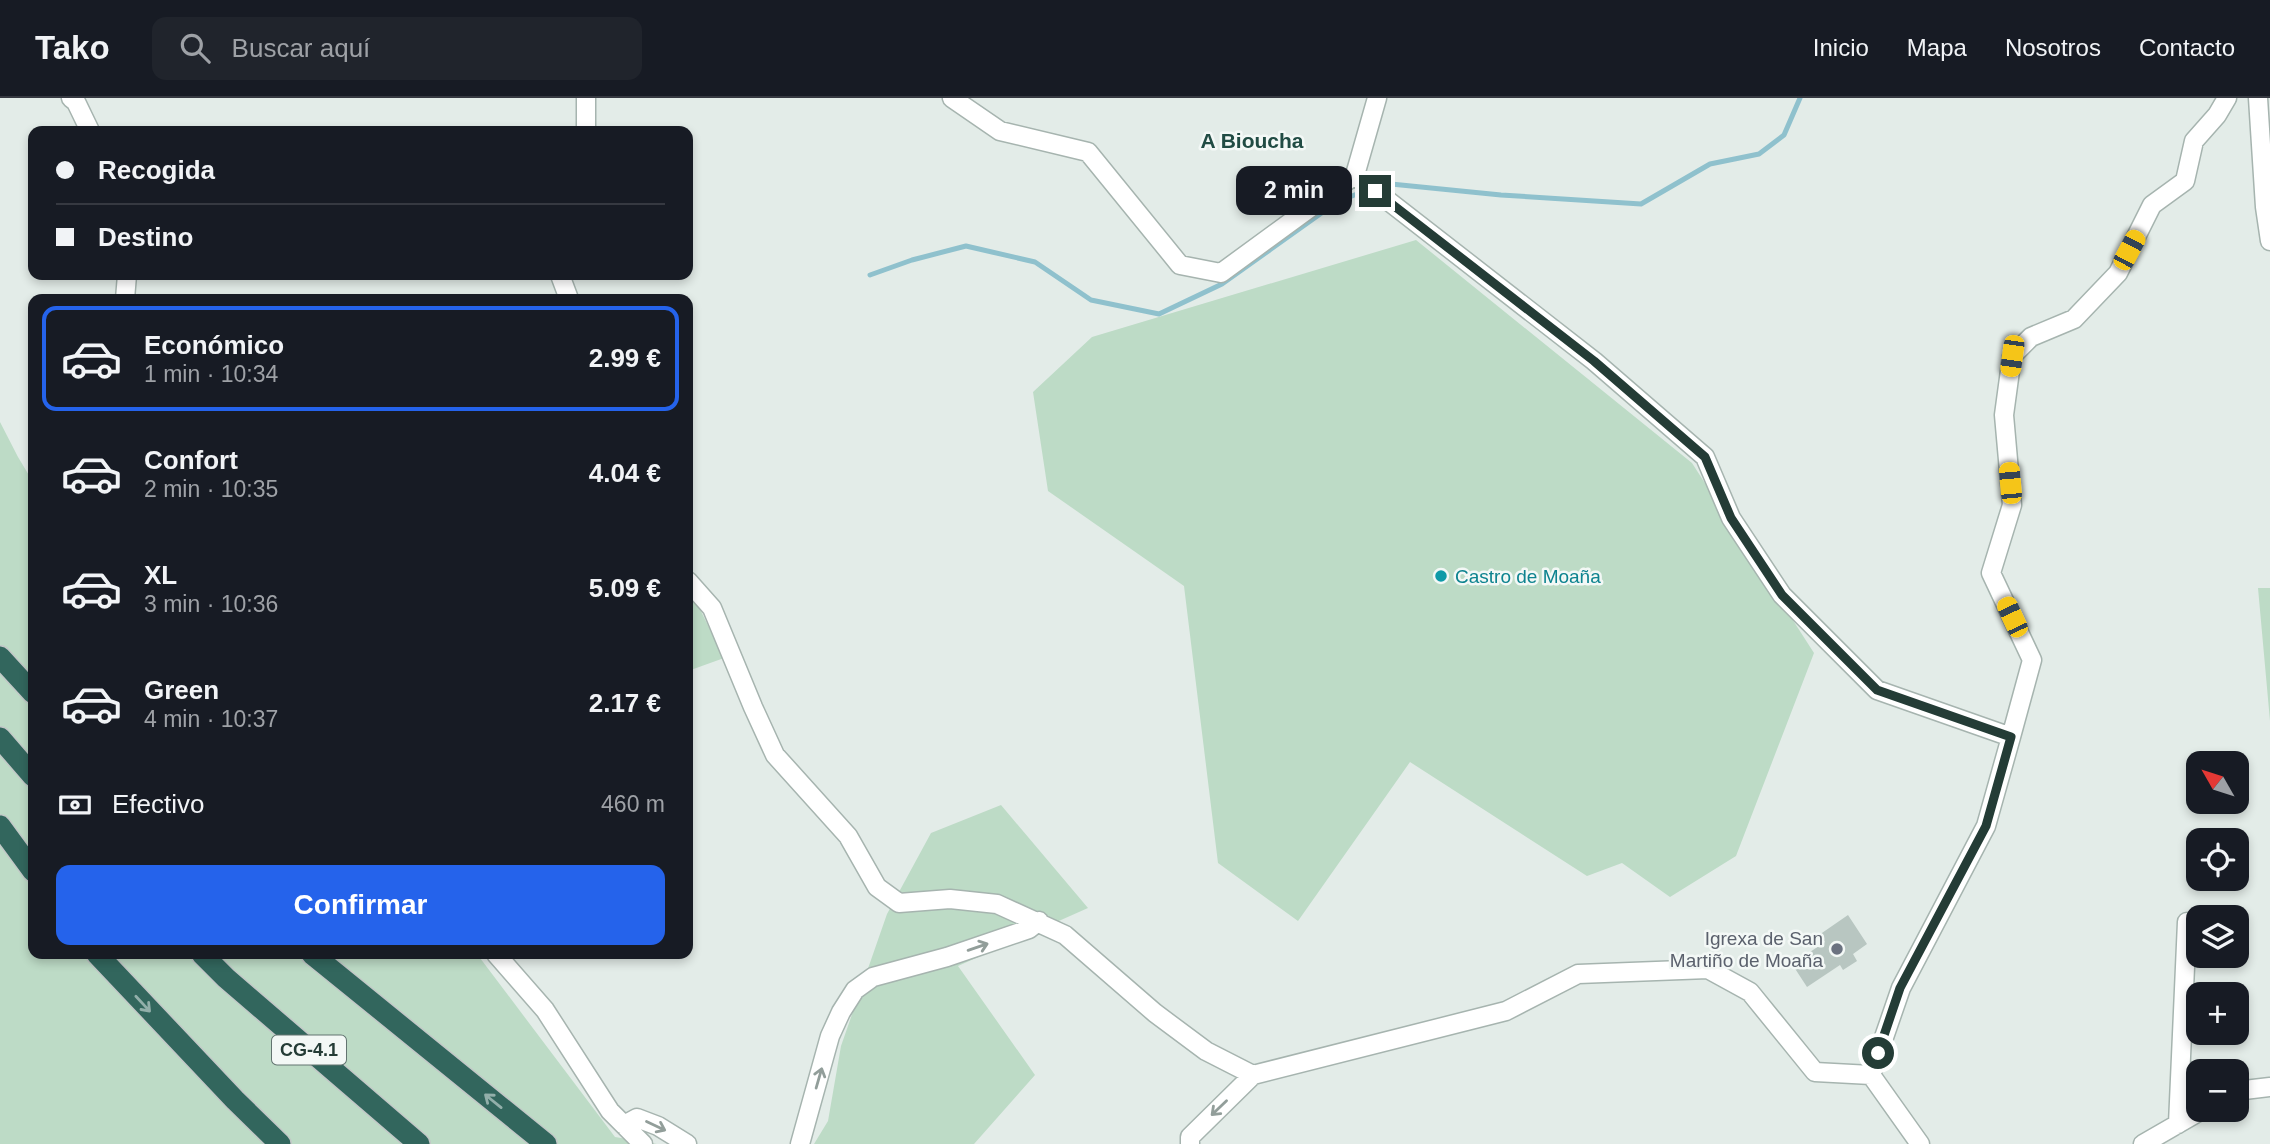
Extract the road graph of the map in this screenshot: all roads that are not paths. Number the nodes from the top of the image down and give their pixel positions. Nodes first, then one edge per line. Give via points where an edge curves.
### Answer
1 (71, 98) edge
2 (586, 98) edge
3 (952, 98) edge
4 (1377, 98) edge
5 (2227, 98) edge
6 (2258, 98) edge
7 (88, 126) edge
8 (586, 126) edge
9 (1355, 175) junction
10 (2270, 241) edge
11 (693, 587) edge
12 (0, 657) edge
13 (28, 688) edge
14 (2011, 737) junction
15 (0, 738) edge
16 (28, 770) edge
17 (0, 826) edge
18 (28, 864) edge
19 (1039, 921) junction
20 (2186, 944) edge
21 (102, 959) edge
22 (207, 959) edge
23 (318, 959) edge
24 (500, 959) edge
25 (1254, 1075) junction
26 (1871, 1075) junction
27 (2270, 1087) edge
28 (2249, 1089) edge
29 (2186, 1119) edge
30 (2178, 1124) junction
31 (624, 1125) junction
32 (280, 1144) edge
33 (419, 1144) edge
34 (546, 1144) edge
35 (643, 1144) edge
36 (687, 1144) edge
37 (800, 1144) edge
38 (1190, 1144) edge
39 (1920, 1144) edge
40 (2143, 1144) edge

1 - 7 street
2 - 8 street
3 - 9 street via 1000,131 1088,152 1180,265 1220,273
4 - 9 street
5 - 14 street via 2194,141 2185,181 2152,205 2118,273 2074,319 2031,337 2012,356 2004,415 2012,505 1992,573 2032,660
6 - 10 street
9 - 14 street via 1594,361 1705,457 1731,518 1782,595 1877,690
11 - 19 street via 712,608 775,755 848,836 877,887 899,903 950,899 997,904
12 - 13 highway
14 - 26 street via 1986,826 1900,988
15 - 16 highway
17 - 18 highway
19 - 25 street via 1065,935 1206,1051
37 -> 19 street via 831,1036 855,990 873,977 947,957 1029,929
20 - 30 street
21 -> 32 highway
22 - 33 highway, CG-4.1
34 -> 23 highway
24 - 31 street via 545,1010 610,1111
25 - 26 street via 1506,1011 1578,974 1710,964 1750,992 1815,1072
25 -> 38 street via 1190,1137
26 - 39 street
27 - 28 street
29 - 30 street
30 - 40 street
31 - 35 street
31 -> 36 street via 637,1118

